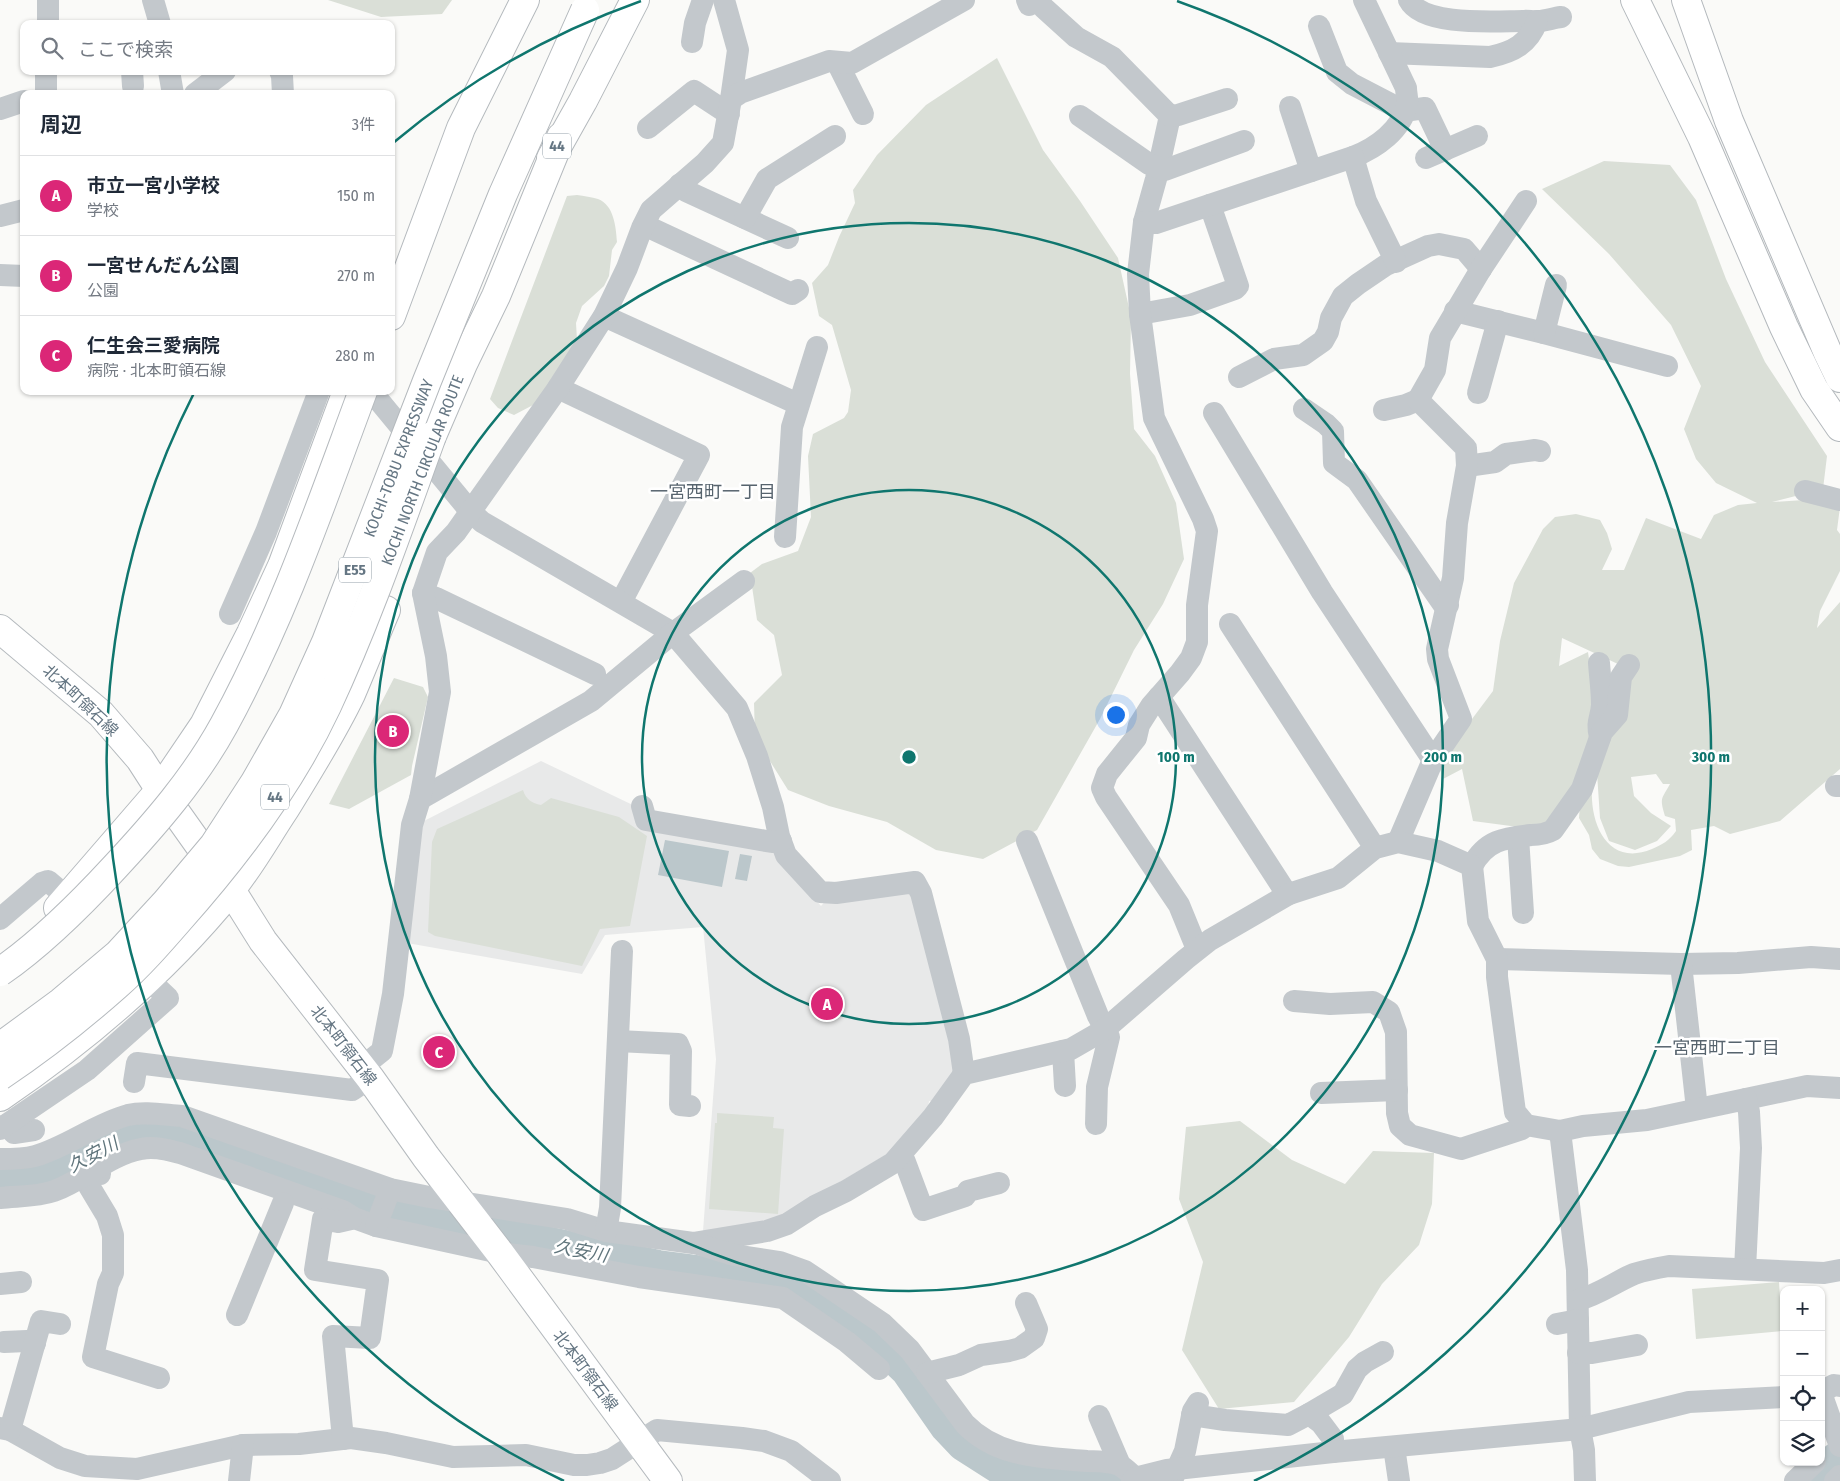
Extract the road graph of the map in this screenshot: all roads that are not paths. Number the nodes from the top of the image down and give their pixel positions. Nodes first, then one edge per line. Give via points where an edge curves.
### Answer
1 (48, 0) edge
2 (153, 0) edge
3 (525, 0) edge
4 (627, 0) edge
5 (635, 0) edge
6 (703, 0) edge
7 (724, 0) edge
8 (964, 0) edge
9 (1027, 0) edge
10 (1364, 0) edge
11 (1409, 0) edge
12 (1635, 0) edge
13 (1686, 0) edge
14 (588, 3) edge
15 (1560, 17) dead end
16 (48, 20) edge
17 (159, 20) edge
18 (1537, 21) junction
19 (1319, 26) dead end
20 (692, 42) dead end
21 (1390, 53) junction
22 (837, 62) junction
23 (46, 75) edge
24 (170, 75) edge
25 (220, 75) edge
26 (282, 75) edge
27 (46, 90) edge
28 (172, 90) edge
29 (200, 90) edge
30 (283, 90) edge
31 (1227, 99) dead end
32 (20, 102) edge
33 (730, 106) junction
34 (1290, 107) dead end
35 (0, 109) edge
36 (1404, 111) junction
37 (863, 114) dead end
38 (1080, 116) dead end
39 (1170, 116) junction
40 (461, 128) junction
41 (648, 128) dead end
42 (835, 136) dead end
43 (1477, 136) dead end
44 (1244, 141) dead end
45 (1353, 157) junction
46 (551, 158) junction
47 (1159, 168) junction
48 (1311, 171) junction
49 (680, 184) junction
50 (1526, 201) dead end
51 (1210, 204) junction
52 (20, 211) edge
53 (0, 216) edge
54 (745, 218) junction
55 (1144, 222) junction
56 (644, 225) junction
57 (788, 238) dead end
58 (1396, 262) junction
59 (395, 268) edge
60 (1481, 269) junction
61 (0, 275) edge
62 (20, 276) edge
63 (1556, 285) dead end
64 (798, 290) dead end
65 (395, 305) edge
66 (1455, 311) junction
67 (1140, 314) junction
68 (604, 316) junction
69 (1812, 316) junction
70 (1498, 321) junction
71 (1784, 327) junction
72 (1544, 333) junction
73 (817, 347) dead end
74 (1667, 366) dead end
75 (1840, 366) edge
76 (1239, 378) dead end
77 (1840, 378) edge
78 (558, 388) junction
79 (1478, 392) dead end
80 (317, 395) edge
81 (346, 395) edge
82 (362, 395) edge
83 (374, 395) edge
84 (1418, 400) junction
85 (798, 404) junction
86 (1304, 409) dead end
87 (1384, 410) dead end
88 (1214, 413) dead end
89 (1840, 427) edge
90 (438, 444) junction
91 (1840, 450) edge
92 (1540, 451) dead end
93 (1467, 466) junction
94 (1804, 490) dead end
95 (1840, 500) edge
96 (470, 511) junction
97 (785, 538) dead end
98 (744, 581) dead end
99 (423, 593) junction
100 (621, 602) junction
101 (1448, 605) junction
102 (230, 614) dead end
103 (1230, 624) dead end
104 (0, 629) edge
105 (673, 633) junction
106 (1599, 663) dead end
107 (1629, 665) dead end
108 (595, 674) dead end
109 (1159, 697) junction
110 (1600, 737) junction
111 (1433, 760) junction
112 (160, 790) junction
113 (420, 799) junction
114 (642, 806) dead end
115 (1518, 837) junction
116 (781, 841) junction
117 (1027, 841) dead end
118 (1398, 842) junction
119 (1375, 848) junction
120 (1472, 866) junction
121 (231, 890) junction
122 (1289, 894) junction
123 (68, 898) junction
124 (1523, 913) dead end
125 (0, 919) edge
126 (1197, 949) junction
127 (622, 951) dead end
128 (0, 958) edge
129 (1497, 959) junction
130 (1840, 959) edge
131 (1681, 964) junction
132 (0, 972) edge
133 (148, 979) junction
134 (1294, 1001) dead end
135 (1104, 1030) junction
136 (618, 1041) junction
137 (0, 1047) edge
138 (1062, 1051) junction
139 (98, 1060) junction
140 (366, 1072) junction
141 (964, 1074) junction
142 (0, 1076) edge
143 (1065, 1086) dead end
144 (1840, 1088) edge
145 (1397, 1090) junction
146 (1321, 1093) dead end
147 (0, 1097) edge
148 (1746, 1099) junction
149 (690, 1106) dead end
150 (1697, 1109) junction
151 (1096, 1124) dead end
152 (1526, 1125) junction
153 (3, 1127) edge
154 (34, 1130) dead end
155 (1560, 1131) junction
156 (899, 1157) junction
157 (0, 1159) edge
158 (87, 1174) junction
159 (1000, 1182) dead end
160 (390, 1189) junction
161 (0, 1198) edge
162 (283, 1203) junction
163 (464, 1207) junction
164 (354, 1218) junction
165 (323, 1219) junction
166 (376, 1226) junction
167 (606, 1231) junction
168 (693, 1243) junction
169 (500, 1254) junction
170 (1745, 1269) junction
171 (1840, 1270) edge
172 (1026, 1303) dead end
173 (237, 1315) dead end
174 (1571, 1315) junction
175 (60, 1324) dead end
176 (4, 1342) dead end
177 (34, 1343) junction
178 (1637, 1345) dead end
179 (1383, 1352) dead end
180 (1578, 1353) junction
181 (879, 1370) dead end
182 (926, 1372) junction
183 (159, 1378) dead end
184 (1840, 1386) edge
185 (1825, 1390) edge
186 (1780, 1396) edge
187 (1825, 1403) edge
188 (1309, 1414) junction
189 (1099, 1416) dead end
190 (985, 1424) dead end
191 (5, 1429) edge
192 (1580, 1429) junction
193 (343, 1439) junction
194 (638, 1441) junction
195 (1839, 1443) edge
196 (243, 1445) junction
197 (1394, 1447) junction
198 (1333, 1452) junction
199 (1825, 1454) edge
200 (1031, 1456) junction
201 (1811, 1466) edge
202 (87, 1474) edge
203 (121, 1475) edge
204 (1129, 1475) edge
205 (1175, 1475) edge
206 (1840, 1476) edge
207 (239, 1481) edge
208 (668, 1481) edge
209 (830, 1481) edge
210 (1399, 1481) edge
211 (1585, 1481) edge
212 (1795, 1481) edge
213 (1834, 1481) edge

1 - 16 street
2 - 17 street
3 - 40 main road
4 - 46 main road, KOCHI NORTH CIRCULAR ROUTE / 44
5 - 46 main road
6 - 20 street
7 - 33 street via 738,50
8 - 22 street via 852,63
9 - 39 street via 1029,5 1038,1 1076,37 1112,57
10 - 21 street
11 - 18 street via 1422,12 1446,19
12 - 71 main road via 1702,137
13 - 69 main road via 1730,121
14 - 137 main road, KOCHI-TOBU EXPRESSWAY / E55, bridge via 503,194 337,615 293,715 214,845 166,902 111,960
15 - 18 street
18 - 21 street via 1532,35 1515,48 1490,57
19 - 36 street via 1337,72 1352,84
21 - 36 street via 1406,88
22 - 33 street via 829,61 740,93
22 - 37 street
23 - 27 street
24 - 28 street
25 - 29 street
26 - 30 street
31 - 39 street
32 - 35 street
33 - 41 street via 694,91
33 - 49 street via 723,143
34 - 48 street
36 - 43 street via 1425,108 1435,154
36 - 45 street via 1399,125 1370,150
38 - 47 street
39 - 47 street
40 - 59 main road via 415,219
40 - 65 main road
42 - 54 street via 766,179
44 - 47 street via 1165,170
45 - 48 street
45 - 58 street via 1366,200
46 - 90 main road, KOCHI NORTH CIRCULAR ROUTE / 44 via 496,296 463,364
47 - 55 street
48 - 51 street
49 - 54 street via 686,191
49 - 56 street via 651,210
50 - 60 street
51 - 55 street via 1156,223
51 - 67 street via 1238,286 1190,305
52 - 53 street
54 - 57 street
55 - 67 street via 1138,274
56 - 64 street via 792,294
56 - 68 street
58 - 60 street via 1428,246 1440,244 1464,249
58 - 76 street via 1386,265 1343,296 1323,341 1303,355 1274,359
60 - 66 street
61 - 62 street
63 - 72 street
66 - 70 street
66 - 84 street via 1440,338 1435,370
67 - 109 street via 1154,418 1204,519 1206,531 1197,605 1197,642 1191,658
68 - 78 street
68 - 85 street via 768,381
69 - 75 main road
69 - 77 main road
70 - 72 street
70 - 79 street
71 - 89 main road via 1814,389
71 - 91 main road via 1808,392
72 - 74 street
73 - 85 street
78 - 96 street
78 - 100 street via 699,455
80 - 102 street via 266,532
81 - 112 main road via 282,566 218,700
82 - 132 main road, bridge via 293,578 224,725 198,768 146,834 93,891 58,926
83 - 96 street
84 - 87 street
84 - 93 street via 1466,448
85 - 97 street via 792,427
86 - 101 street via 1333,431 1334,464 1357,480 1443,604
88 - 111 street via 1322,592
90 - 121 main road via 386,610 350,695 310,768
90 - 142 main road, KOCHI NORTH CIRCULAR ROUTE / 44, bridge via 326,707 256,825 208,887 140,963 116,986
92 - 93 street via 1506,454 1495,462
93 - 101 street
94 - 95 street
96 - 99 street via 437,552
96 - 100 street via 482,522
98 - 105 street
99 - 108 street
99 - 113 street via 440,692
100 - 105 street
101 - 111 street via 1437,649 1438,659 1461,720
103 - 119 street
104 - 112 main road, 北本町領石線 via 101,714 140,759
105 - 113 street via 591,701
105 - 116 street via 736,708 757,756
106 - 110 street via 1602,699 1598,721
107 - 110 street via 1621,677 1616,715
109 - 122 street
109 - 126 street via 1138,724 1136,738 1107,774 1102,788 1179,905
110 - 115 street via 1582,789 1554,830 1548,834
111 - 118 street
112 - 121 main road, 北本町領石線
112 - 123 main road
113 - 140 street via 412,825 393,994 382,1051
114 - 116 street via 646,820
115 - 120 street via 1494,842
115 - 124 street
116 - 141 street via 786,855 820,892 836,893 915,882 921,893 959,1039
117 - 135 street
118 - 119 street
118 - 120 street via 1438,851
119 - 122 street via 1338,878
120 - 129 street via 1478,922
121 - 133 main road via 192,936
121 - 140 main road, 北本町領石線 via 263,941
122 - 126 street
123 - 125 street via 48,881
123 - 128 main road
126 - 135 street
127 - 136 street
129 - 131 street
129 - 152 street via 1515,1112
130 - 131 street via 1811,957 1738,964
131 - 150 street
133 - 139 street via 168,998
133 - 147 main road via 86,1034
134 - 145 street via 1330,1004 1374,1002 1389,1012 1396,1032
135 - 138 street
135 - 151 street via 1109,1037 1097,1087
136 - 149 street via 678,1044 681,1051 680,1105
136 - 167 street via 610,1208
138 - 141 street
138 - 143 street
139 - 140 street via 135,1072 352,1090
139 - 153 street
140 - 163 main road, 北本町領石線
141 - 156 street
144 - 148 street via 1807,1086
145 - 146 street
145 - 152 street via 1398,1119 1405,1132 1453,1147 1461,1149
148 - 150 street
148 - 170 street via 1751,1148
150 - 155 street via 1647,1120
152 - 155 street
153 - 154 street via 14,1133
155 - 174 street via 1577,1270
156 - 159 street via 905,1162 923,1210
156 - 168 street via 787,1224 767,1231
157 - 160 street via 33,1157 129,1115 182,1116
158 - 161 street via 42,1194
158 - 162 street via 104,1174 129,1162 152,1158 172,1161
158 - 164 street via 127,1153 162,1149 343,1211
158 - 183 street via 89,1186 107,1216 113,1234 113,1273 93,1357
160 - 163 street
160 - 166 street
162 - 165 street
162 - 173 street
163 - 167 street via 567,1219
163 - 169 main road, 北本町領石線
164 - 165 street via 338,1222
164 - 166 street
165 - 193 street via 315,1270 378,1280 370,1338 333,1336
166 - 169 street
167 - 168 street
168 - 182 street via 734,1255 780,1262 805,1271 882,1323 910,1350
169 - 181 street via 533,1256 639,1277 784,1298 847,1342
169 - 194 main road, 北本町領石線
170 - 171 street via 1824,1273
170 - 174 street via 1668,1266 1652,1269 1588,1297
172 - 182 street via 1037,1329 1034,1338 1020,1348 981,1355 959,1365
174 - 180 street
175 - 177 street via 41,1321
176 - 177 street
177 - 191 street
178 - 180 street
179 - 188 street via 1357,1369 1351,1394
180 - 192 street
182 - 200 street via 973,1433 992,1445
184 - 185 street
186 - 192 street via 1689,1402
187 - 195 street
188 - 198 street via 1321,1423 1333,1440
188 - 205 street via 1288,1425 1225,1420 1195,1409 1185,1451
189 - 204 street
190 - 200 street via 1029,1445
191 - 202 street
192 - 197 street
192 - 211 street
193 - 194 street via 386,1442 453,1457 526,1455 574,1465 612,1459
193 - 196 street
194 - 208 main road, 北本町領石線
194 - 209 street via 657,1430 755,1439 791,1451
195 - 199 street
196 - 203 street
196 - 207 street
197 - 198 street
197 - 210 street
198 - 205 street
200 - 204 street
201 - 212 street
202 - 203 street
204 - 205 street via 1167,1470
206 - 213 street

